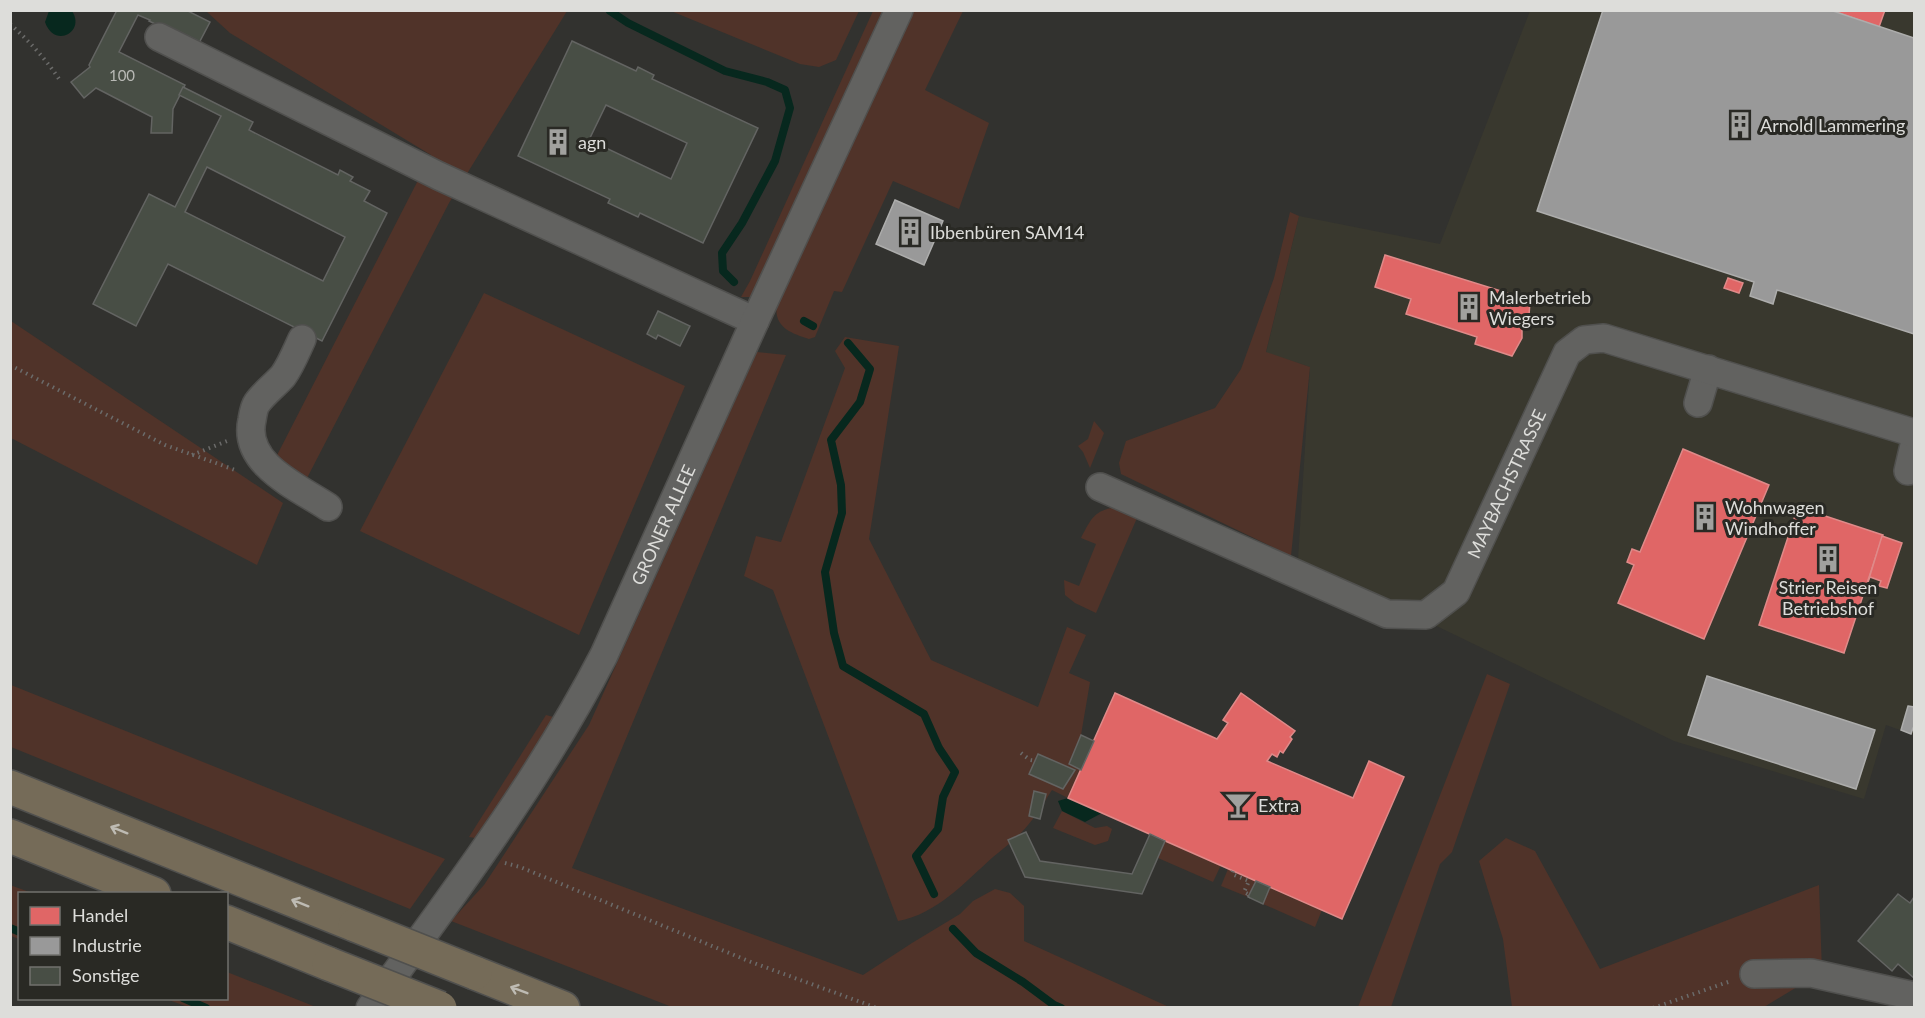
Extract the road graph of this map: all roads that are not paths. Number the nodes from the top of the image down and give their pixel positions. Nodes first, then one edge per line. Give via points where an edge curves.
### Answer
1 (899, 10) edge
2 (159, 37) dead end
3 (755, 321) junction
4 (302, 339) dead end
5 (1708, 369) junction
6 (1698, 403) dead end
7 (1914, 433) edge
8 (1914, 445) edge
9 (1908, 471) dead end
10 (1100, 487) dead end
11 (328, 507) dead end
12 (10, 787) edge
13 (10, 836) edge
14 (149, 892) edge
15 (228, 923) edge
16 (1754, 974) road end
17 (1914, 996) edge
18 (370, 1008) edge
19 (441, 1008) edge
20 (563, 1008) edge

1 - 3 street, GRONER ALLEE
2 - 3 street via 439,176
3 - 18 street, GRONER ALLEE via 583,697 480,858
4 - 11 street via 282,376 256,404 251,441 262,462
5 - 6 street
5 - 7 street, MAYBACHSTRASSE
5 - 10 street, MAYBACHSTRASSE via 1604,338 1584,340 1567,353 1456,592 1426,615 1387,614
8 - 9 street
20 -> 12 highway, bridge
13 - 14 highway
15 - 19 highway, bridge
16 - 17 street via 1811,973

